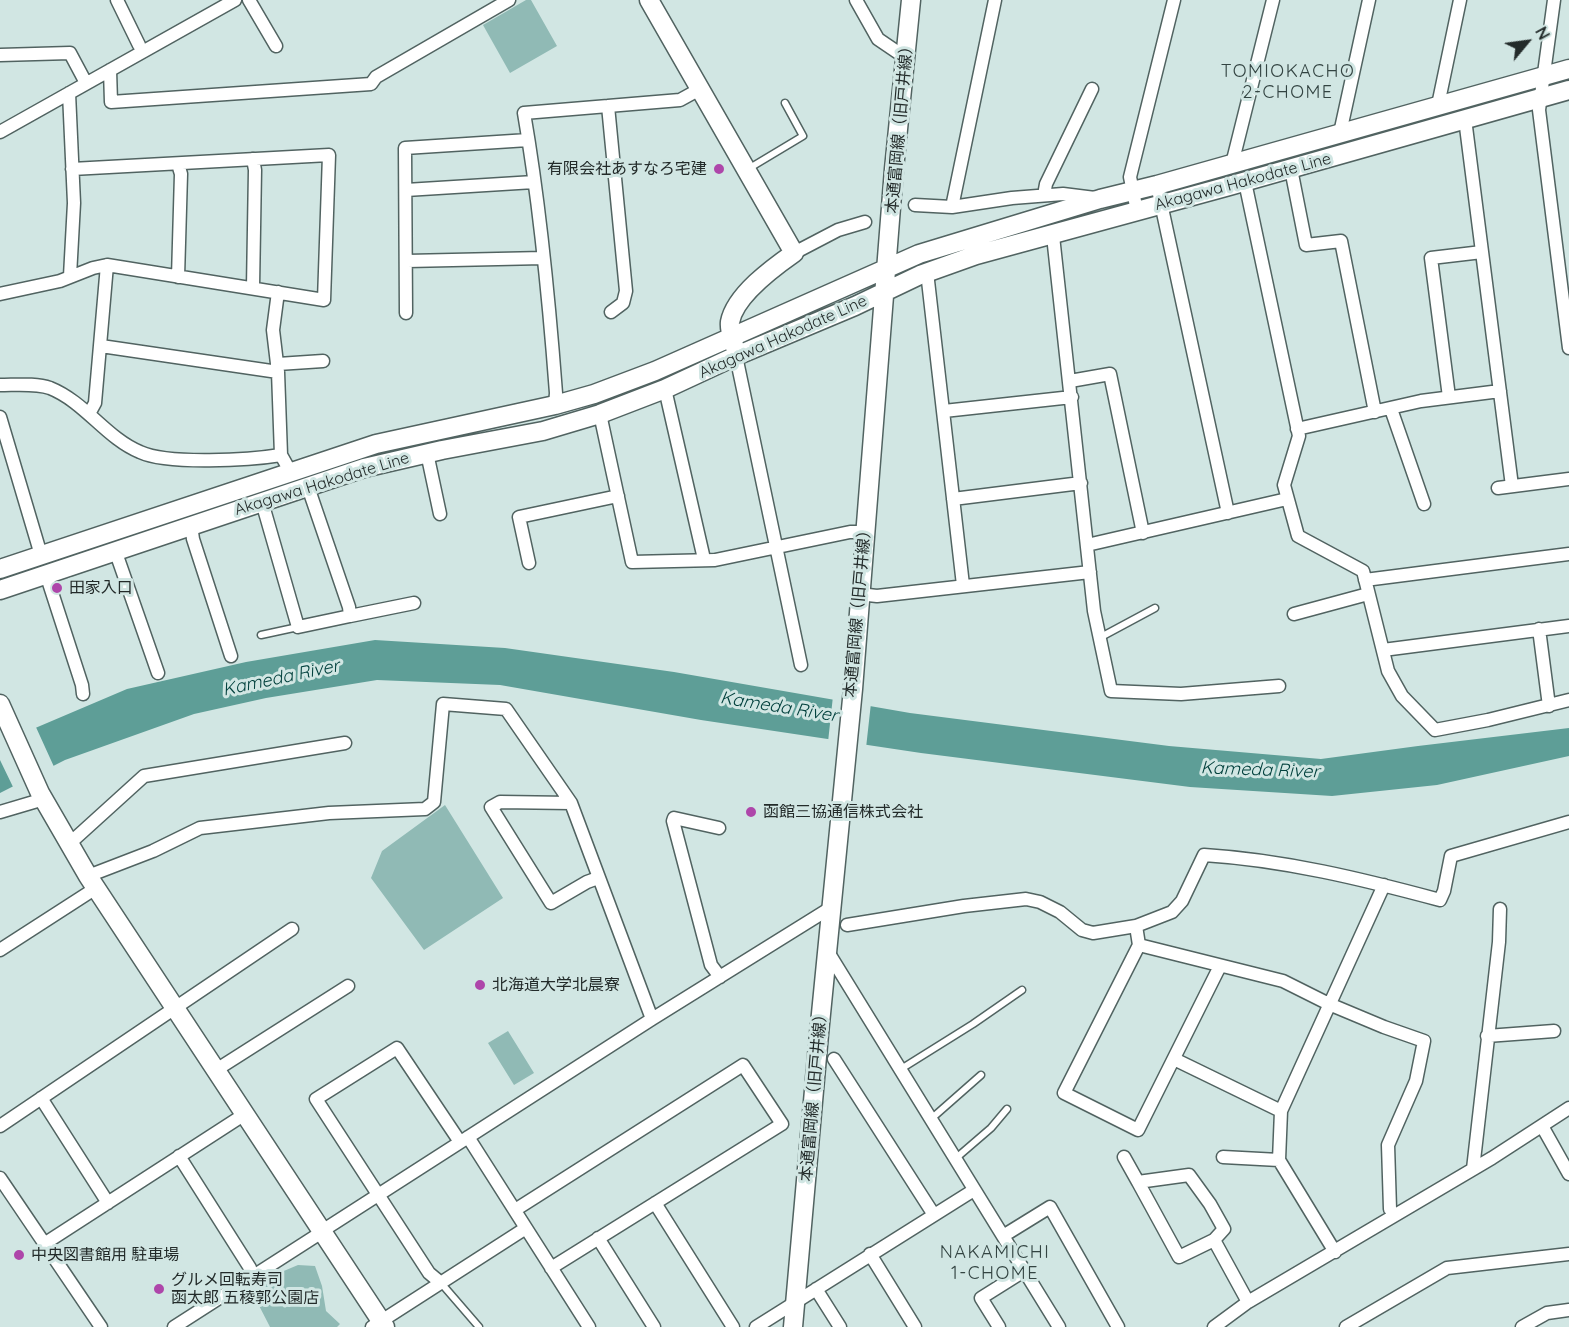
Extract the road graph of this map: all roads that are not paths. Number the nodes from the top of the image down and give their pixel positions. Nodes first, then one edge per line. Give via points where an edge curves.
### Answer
1 (117, 0) edge
2 (235, 0) edge
3 (249, 0) edge
4 (509, 0) edge
5 (649, 0) edge
6 (855, 0) edge
7 (911, 0) edge
8 (995, 0) edge
9 (1174, 0) edge
10 (1272, 0) edge
11 (1369, 0) edge
12 (1460, 0) edge
13 (1554, 0) edge
14 (139, 45) dead end
15 (276, 46) dead end
16 (0, 55) edge
17 (906, 58) junction
18 (1569, 69) edge
19 (110, 70) junction
20 (1544, 77) junction
21 (86, 83) junction
22 (700, 89) junction
23 (1092, 89) dead end
24 (1569, 90) edge
25 (69, 93) junction
26 (1539, 98) junction
27 (785, 103) dead end
28 (1438, 105) junction
29 (608, 106) junction
30 (1464, 119) junction
31 (0, 132) edge
32 (1340, 133) junction
33 (528, 140) junction
34 (253, 159) junction
35 (177, 164) junction
36 (1232, 164) junction
37 (72, 169) junction
38 (1291, 169) junction
39 (746, 170) junction
40 (534, 182) junction
41 (1245, 182) junction
42 (1157, 185) junction
43 (406, 190) junction
44 (1133, 191) junction
45 (1044, 195) junction
46 (1100, 199) junction
47 (1163, 204) junction
48 (915, 205) dead end
49 (952, 207) junction
50 (1137, 211) junction
51 (866, 222) dead end
52 (1053, 236) junction
53 (1482, 252) junction
54 (794, 253) junction
55 (543, 258) junction
56 (407, 261) junction
57 (107, 265) junction
58 (886, 267) junction
59 (927, 272) junction
60 (70, 276) junction
61 (177, 277) junction
62 (253, 287) junction
63 (278, 292) junction
64 (885, 292) junction
65 (0, 294) edge
66 (611, 312) dead end
67 (406, 313) dead end
68 (732, 336) junction
69 (101, 346) junction
70 (1569, 348) edge
71 (736, 356) junction
72 (323, 362) dead end
73 (278, 368) junction
74 (1070, 381) junction
75 (0, 385) edge
76 (665, 389) junction
77 (1500, 392) junction
78 (1072, 397) junction
79 (1449, 398) junction
80 (555, 405) junction
81 (1390, 408) junction
82 (944, 411) junction
83 (1375, 412) junction
84 (89, 414) junction
85 (600, 414) junction
86 (0, 417) edge
87 (1297, 429) junction
88 (427, 453) junction
89 (286, 463) junction
90 (1569, 479) edge
91 (1081, 483) junction
92 (1512, 486) junction
93 (308, 488) junction
94 (1498, 488) dead end
95 (618, 496) junction
96 (953, 499) junction
97 (1287, 499) junction
98 (262, 502) junction
99 (1424, 504) dead end
100 (1228, 513) junction
101 (440, 514) dead end
102 (190, 525) junction
103 (865, 532) junction
104 (1143, 533) junction
105 (1087, 545) junction
106 (776, 548) junction
107 (115, 550) junction
108 (1569, 554) edge
109 (40, 555) junction
110 (704, 560) junction
111 (529, 563) dead end
112 (0, 569) edge
113 (1090, 573) junction
114 (46, 574) junction
115 (1365, 580) junction
116 (963, 585) junction
117 (0, 590) edge
118 (859, 594) junction
119 (1368, 594) junction
120 (414, 603) dead end
121 (1155, 608) dead end
122 (1294, 614) dead end
123 (350, 616) junction
124 (1569, 626) edge
125 (298, 627) junction
126 (1539, 629) junction
127 (261, 635) dead end
128 (1101, 637) junction
129 (1383, 650) junction
130 (231, 656) dead end
131 (801, 665) dead end
132 (158, 673) dead end
133 (1280, 686) dead end
134 (83, 694) dead end
135 (1569, 700) edge
136 (0, 704) edge
137 (1549, 706) junction
138 (345, 743) dead end
139 (42, 796) junction
140 (571, 803) junction
141 (0, 812) edge
142 (1569, 822) edge
143 (719, 828) dead end
144 (69, 843) junction
145 (598, 878) junction
146 (92, 882) junction
147 (1384, 885) junction
148 (832, 907) junction
149 (1500, 909) dead end
150 (847, 925) dead end
151 (1136, 926) junction
152 (292, 929) dead end
153 (1139, 945) junction
154 (0, 950) edge
155 (827, 951) junction
156 (1220, 966) junction
157 (720, 977) junction
158 (348, 986) dead end
159 (1022, 990) dead end
160 (1329, 1004) junction
161 (176, 1009) junction
162 (652, 1019) junction
163 (1554, 1031) dead end
164 (1487, 1036) junction
165 (834, 1059) dead end
166 (1174, 1059) junction
167 (216, 1070) junction
168 (900, 1070) junction
169 (981, 1075) dead end
170 (41, 1098) junction
171 (1569, 1108) edge
172 (1007, 1109) dead end
173 (1281, 1111) junction
174 (244, 1114) junction
175 (931, 1119) junction
176 (0, 1126) edge
177 (1542, 1126) junction
178 (464, 1140) junction
179 (179, 1156) junction
180 (1124, 1157) dead end
181 (1223, 1157) dead end
182 (955, 1159) junction
183 (1279, 1160) junction
184 (1473, 1169) junction
185 (1569, 1174) edge
186 (0, 1178) edge
187 (1138, 1182) junction
188 (974, 1190) junction
189 (379, 1194) junction
190 (108, 1203) junction
191 (655, 1203) junction
192 (1390, 1209) dead end
193 (515, 1210) junction
194 (934, 1215) junction
195 (526, 1228) junction
196 (322, 1232) junction
197 (1003, 1236) junction
198 (598, 1238) junction
199 (1214, 1240) junction
200 (44, 1244) junction
201 (1335, 1252) junction
202 (870, 1254) junction
203 (1569, 1254) edge
204 (250, 1268) dead end
205 (551, 1268) junction
206 (1024, 1271) junction
207 (441, 1283) junction
208 (816, 1289) junction
209 (795, 1302) junction
210 (1248, 1302) junction
211 (1569, 1310) edge
212 (379, 1325) edge
213 (101, 1327) edge
214 (174, 1327) edge
215 (479, 1327) edge
216 (589, 1327) edge
217 (654, 1327) edge
218 (733, 1327) edge
219 (756, 1327) edge
220 (793, 1327) edge
221 (840, 1327) edge
222 (915, 1327) edge
223 (999, 1327) edge
224 (1059, 1327) edge
225 (1118, 1327) edge
226 (1214, 1327) edge
227 (1346, 1327) edge
228 (1522, 1327) edge

1 - 14 street
2 - 19 street
3 - 15 street
4 - 19 street via 370,84 111,102
5 - 22 main road
6 - 17 street via 878,39
7 - 17 main road, 本通富岡線（旧戸井線）
8 - 49 street
9 - 44 street via 1130,177
10 - 36 street
11 - 32 street
12 - 28 street
13 - 20 street
16 - 21 street via 70,53
17 - 58 main road, 本通富岡線（旧戸井線）
18 - 20 main road, Akagawa Hakodate Line
19 - 21 street
20 - 26 street
20 - 28 main road, Akagawa Hakodate Line
21 - 25 street
22 - 29 street via 680,100
22 - 39 main road
23 - 45 street
24 - 26 main road, Akagawa Hakodate Line
25 - 31 street
25 - 37 street
26 - 30 main road, Akagawa Hakodate Line
26 - 70 street
27 - 39 lane via 803,136
28 - 32 main road, Akagawa Hakodate Line
29 - 33 street via 524,113
29 - 66 street via 626,291 623,303
30 - 38 main road, Akagawa Hakodate Line
30 - 53 street
32 - 36 main road, Akagawa Hakodate Line
33 - 40 street
33 - 43 street via 405,148
34 - 35 street
34 - 62 street
34 - 63 street via 329,155 324,300
35 - 37 street
35 - 61 street via 181,174
36 - 42 main road, Akagawa Hakodate Line
37 - 60 street
38 - 41 main road, Akagawa Hakodate Line
38 - 83 street via 1306,245 1341,241
39 - 54 main road
40 - 43 street
40 - 55 street
41 - 47 main road, Akagawa Hakodate Line
41 - 87 street
42 - 44 main road, Akagawa Hakodate Line
42 - 47 street
43 - 56 street
44 - 46 main road, Akagawa Hakodate Line
44 - 50 street
45 - 46 street
45 - 49 street
46 - 58 main road, Akagawa Hakodate Line
47 - 50 main road, Akagawa Hakodate Line
47 - 100 street
48 - 49 street
50 - 52 main road, Akagawa Hakodate Line
51 - 54 street via 838,230
52 - 59 main road, Akagawa Hakodate Line
52 - 74 street
53 - 77 street
53 - 79 street via 1431,258
54 - 68 main road via 744,296 730,322
55 - 56 street
55 - 80 street
56 - 67 street
57 - 60 street
57 - 61 street
57 - 69 street
58 - 64 main road, 本通富岡線（旧戸井線）
58 - 68 main road, Akagawa Hakodate Line
59 - 64 main road, Akagawa Hakodate Line
59 - 82 street
60 - 65 street
61 - 62 street
62 - 63 street
63 - 73 street via 273,330
64 - 71 main road, Akagawa Hakodate Line
64 - 103 main road, 本通富岡線（旧戸井線）
68 - 71 main road
68 - 80 main road, Akagawa Hakodate Line via 655,371
69 - 73 street
69 - 84 street via 95,403
71 - 76 main road, Akagawa Hakodate Line
71 - 106 street
72 - 73 street
73 - 89 street
74 - 78 street
74 - 104 street via 1110,374
75 - 84 street via 51,388
76 - 85 main road, Akagawa Hakodate Line
76 - 110 street
77 - 79 street
77 - 92 street
78 - 82 street
78 - 91 street
79 - 81 street
80 - 89 main road, Akagawa Hakodate Line
81 - 83 street
81 - 99 street
82 - 96 street
83 - 87 street
84 - 89 street via 124,443 153,456
85 - 88 main road, Akagawa Hakodate Line via 543,431
85 - 95 street
86 - 109 street
87 - 97 street via 1299,436 1284,485
88 - 93 main road, Akagawa Hakodate Line via 364,468
88 - 101 street
89 - 109 main road, Akagawa Hakodate Line
90 - 92 street
91 - 96 street
91 - 105 street
92 - 94 street
93 - 98 main road, Akagawa Hakodate Line
93 - 123 street
95 - 110 street via 632,562
95 - 111 street via 519,517
96 - 116 street
97 - 100 street
97 - 115 street via 1298,536 1363,571
98 - 102 main road, Akagawa Hakodate Line
98 - 125 street
100 - 104 street
102 - 107 main road, Akagawa Hakodate Line
102 - 130 street
103 - 106 street
103 - 118 main road, 本通富岡線（旧戸井線）
104 - 105 street
105 - 113 street
106 - 110 street
106 - 131 street
107 - 114 main road, Akagawa Hakodate Line
107 - 132 street
108 - 115 street
109 - 112 main road, Akagawa Hakodate Line
113 - 116 street
113 - 128 street
114 - 117 main road, Akagawa Hakodate Line
114 - 134 street
115 - 119 street
116 - 118 street via 877,596
118 - 148 main road, 本通富岡線（旧戸井線）
119 - 122 street
119 - 129 street
120 - 123 street
121 - 128 lane
123 - 125 street
124 - 126 street
125 - 127 lane
126 - 129 street
126 - 137 street
128 - 133 street via 1111,691 1181,694
129 - 137 street via 1388,671 1402,696 1435,730
135 - 137 street
136 - 139 main road
138 - 144 street via 144,776
139 - 141 street
139 - 144 main road
140 - 145 street
140 - 145 street via 500,802 491,807 551,903
140 - 146 street via 506,710 443,704 434,802 425,809 330,813 200,828
142 - 147 street via 1451,856 1440,900
143 - 157 street via 674,818 673,821 711,965
144 - 146 main road
145 - 162 street
146 - 154 street
146 - 161 main road
147 - 151 street via 1275,861 1203,855 1182,901 1172,912
147 - 160 street
148 - 155 main road, 本通富岡線（旧戸井線）
148 - 157 street
149 - 164 street
150 - 151 street via 1026,899 1060,912 1082,930 1093,933
151 - 153 street
152 - 161 street
153 - 156 street
153 - 166 street via 1064,1093 1138,1130
155 - 168 street
155 - 209 main road, 本通富岡線（旧戸井線）
156 - 160 street via 1283,981
156 - 166 street
157 - 162 street
158 - 167 street
159 - 168 lane
160 - 173 street
160 - 192 street via 1424,1041 1416,1081 1388,1145
161 - 167 main road
161 - 170 street
162 - 178 street
163 - 164 street
164 - 184 street
165 - 194 street
166 - 173 street
167 - 174 main road
168 - 175 street
169 - 175 lane
170 - 176 street
170 - 190 street
171 - 177 street
172 - 182 lane
173 - 183 street
174 - 179 street
174 - 196 main road
175 - 182 street
177 - 184 street
177 - 185 street
178 - 189 street
178 - 189 street via 398,1048 316,1099
178 - 193 street
179 - 190 street
179 - 204 street
180 - 187 street
181 - 183 street
182 - 188 street
183 - 201 street
184 - 201 street
186 - 200 street
187 - 199 street via 1179,1257
187 - 199 street via 1189,1175 1224,1229
188 - 194 street
188 - 197 street
189 - 196 street
189 - 207 street via 429,1273
190 - 200 street
191 - 193 street via 782,1124 743,1065
191 - 198 street
191 - 218 street
193 - 195 street
194 - 202 street
195 - 205 street
195 - 207 street
196 - 212 main road
196 - 214 street
197 - 206 street
197 - 225 street via 1050,1208
198 - 205 street
198 - 217 street
199 - 210 street
200 - 213 street
201 - 210 street
202 - 208 street
202 - 222 street
203 - 227 street via 1447,1268
205 - 216 street
206 - 223 street via 981,1298
206 - 224 street
207 - 212 street
207 - 215 lane
208 - 209 street
208 - 221 street
209 - 219 street
209 - 220 main road, 本通富岡線（旧戸井線）
210 - 226 street
211 - 228 street via 1547,1313

